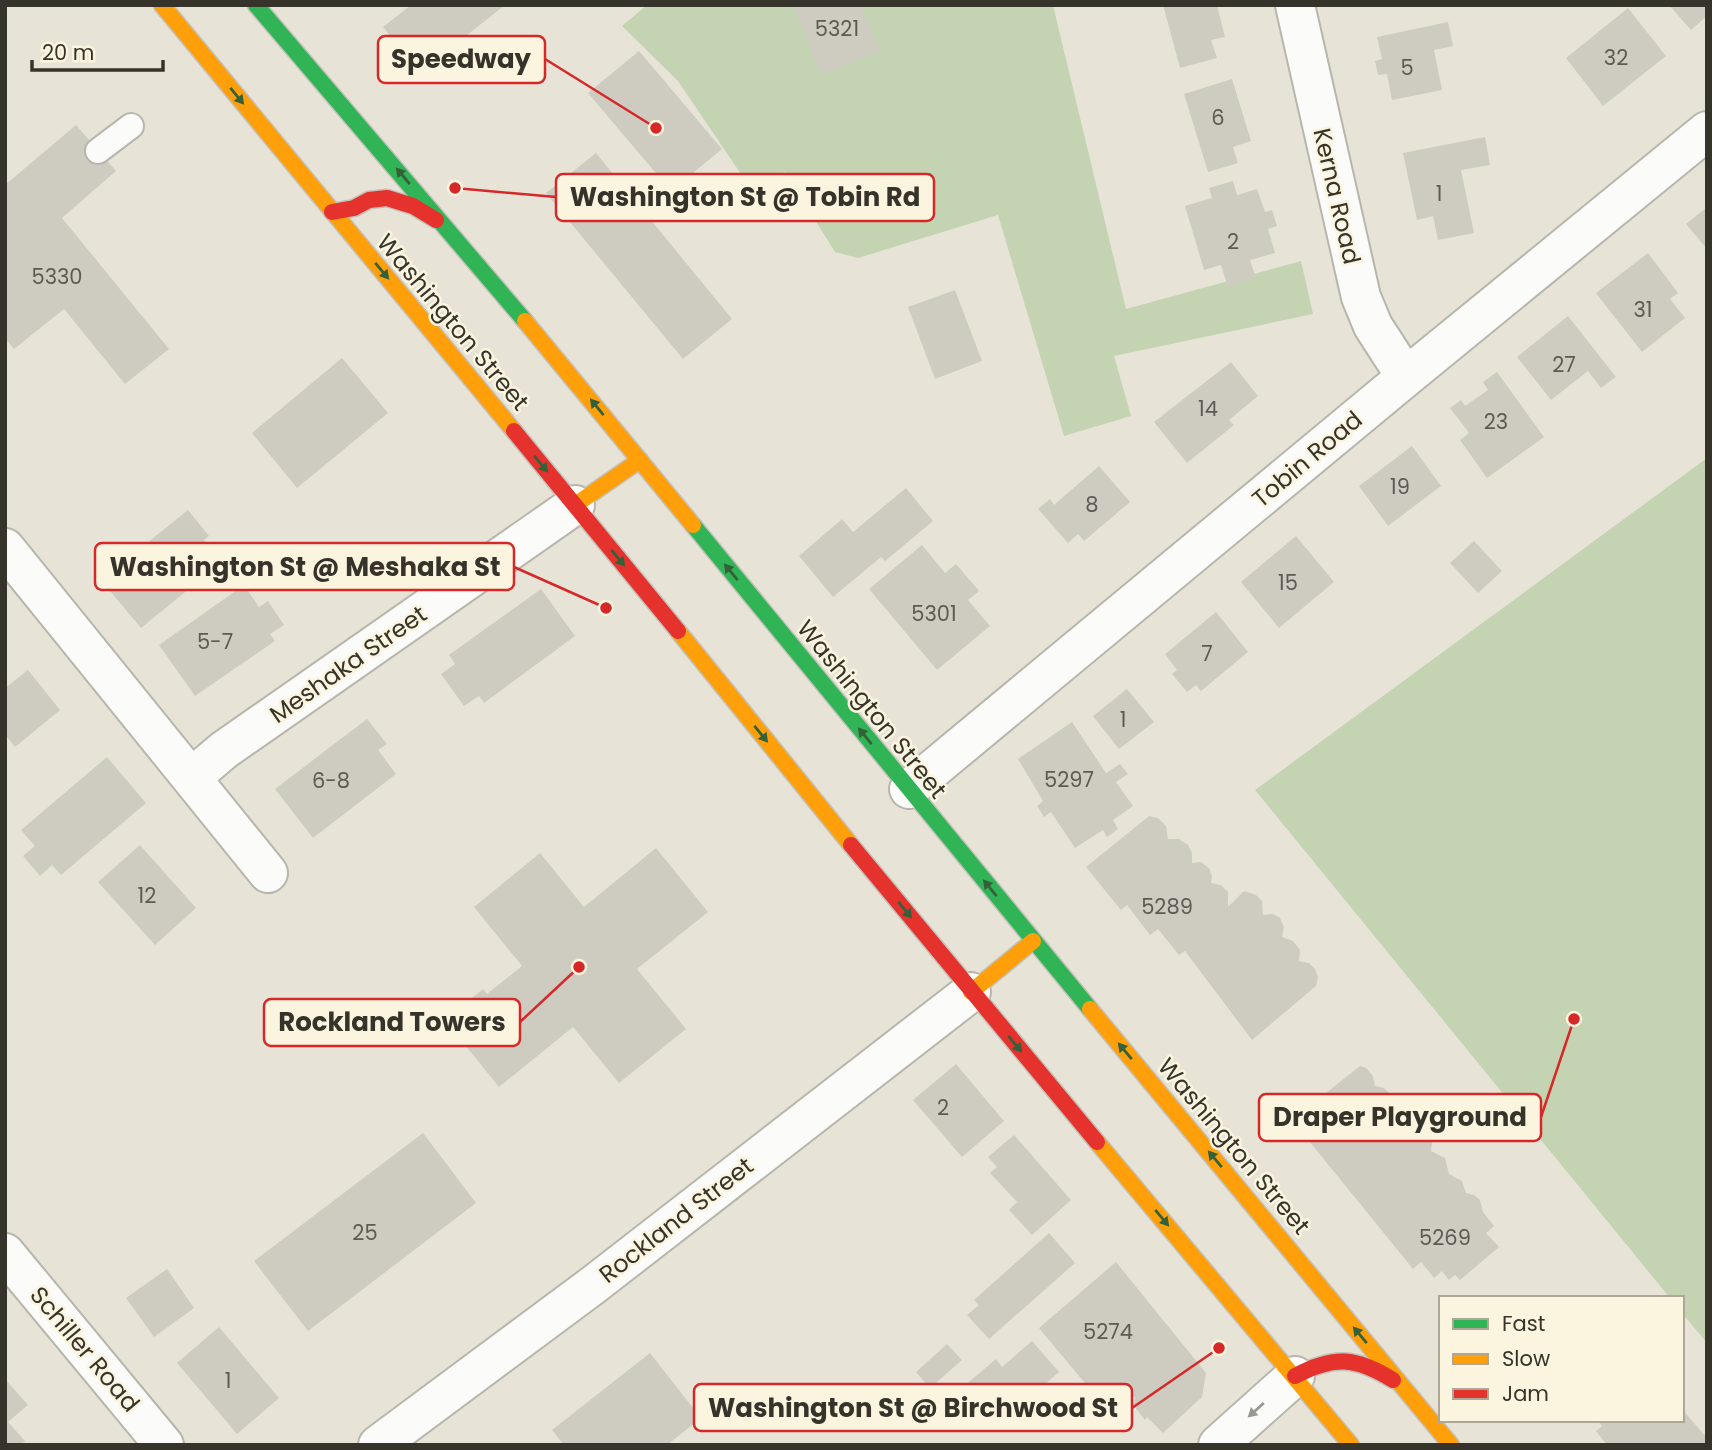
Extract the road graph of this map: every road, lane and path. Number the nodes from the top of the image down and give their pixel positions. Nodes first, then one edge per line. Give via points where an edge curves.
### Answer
1 (162, 5) edge
2 (256, 5) edge
3 (1295, 5) edge
4 (131, 127) dead end
5 (1707, 131) edge
6 (98, 151) dead end
7 (332, 212) junction
8 (460, 243) junction
9 (1406, 377) junction
10 (640, 460) junction
11 (575, 505) junction
12 (5, 548) edge
13 (191, 778) junction
14 (909, 789) junction
15 (268, 873) dead end
16 (1033, 941) junction
17 (971, 992) junction
18 (5, 1253) edge
19 (1294, 1376) junction
20 (1404, 1387) junction
21 (164, 1445) edge
22 (378, 1445) edge
23 (1218, 1445) edge
24 (1351, 1445) edge
25 (1451, 1445) edge

1 -> 7 main road, Washington Street
8 -> 2 main road, Washington Street
3 - 9 street, Kerna Road via 1361,297 1373,326
4 - 6 lane
5 - 9 street, Tobin Road
7 - 8 main road via 368,200 398,200 431,216
7 -> 11 main road, Washington Street
10 -> 8 main road, Washington Street
9 - 14 street, Tobin Road
10 - 11 main road
14 -> 10 main road, Washington Street
11 - 13 street, Meshaka Street via 224,750
11 -> 17 main road, Washington Street
12 - 13 street
13 - 15 street
16 -> 14 main road, Washington Street
16 - 17 main road
20 -> 16 main road, Washington Street
17 -> 19 main road, Washington Street
17 - 22 street, Rockland Street via 592,1286
18 - 21 street, Schiller Road
19 - 20 main road via 1328,1360 1347,1360 1366,1365
19 -> 23 street
19 - 24 main road, Washington Street
20 - 25 main road, Washington Street

